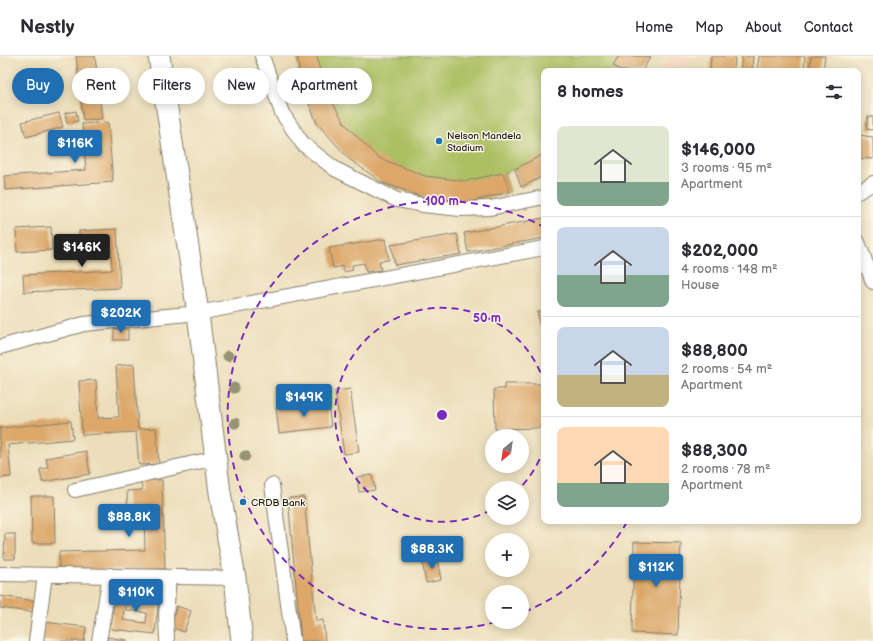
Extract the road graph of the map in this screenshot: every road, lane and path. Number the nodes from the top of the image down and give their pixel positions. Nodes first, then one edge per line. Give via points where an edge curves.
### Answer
1 (159, 56) edge
2 (262, 56) edge
3 (873, 183) edge
4 (861, 193) edge
5 (541, 198) edge
6 (541, 249) edge
7 (861, 250) edge
8 (873, 282) edge
9 (198, 313) junction
10 (0, 347) edge
11 (216, 458) junction
12 (272, 485) dead end
13 (76, 490) dead end
14 (0, 574) edge
15 (45, 574) junction
16 (110, 575) junction
17 (169, 576) junction
18 (235, 578) junction
19 (36, 641) edge
20 (99, 641) edge
21 (167, 641) edge
22 (242, 641) edge
23 (293, 641) edge

1 - 9 highway
2 - 5 street via 282,113 303,144 335,169 397,200 423,204 460,209 490,208
3 - 4 street
6 - 9 street
7 - 8 street
9 - 10 street via 84,324
9 - 11 highway
11 - 13 street
11 - 18 highway
12 - 23 street
14 - 15 street
15 - 16 street
15 - 19 street
16 - 17 street
16 - 20 street
17 - 18 street
17 - 21 street
18 - 22 highway

